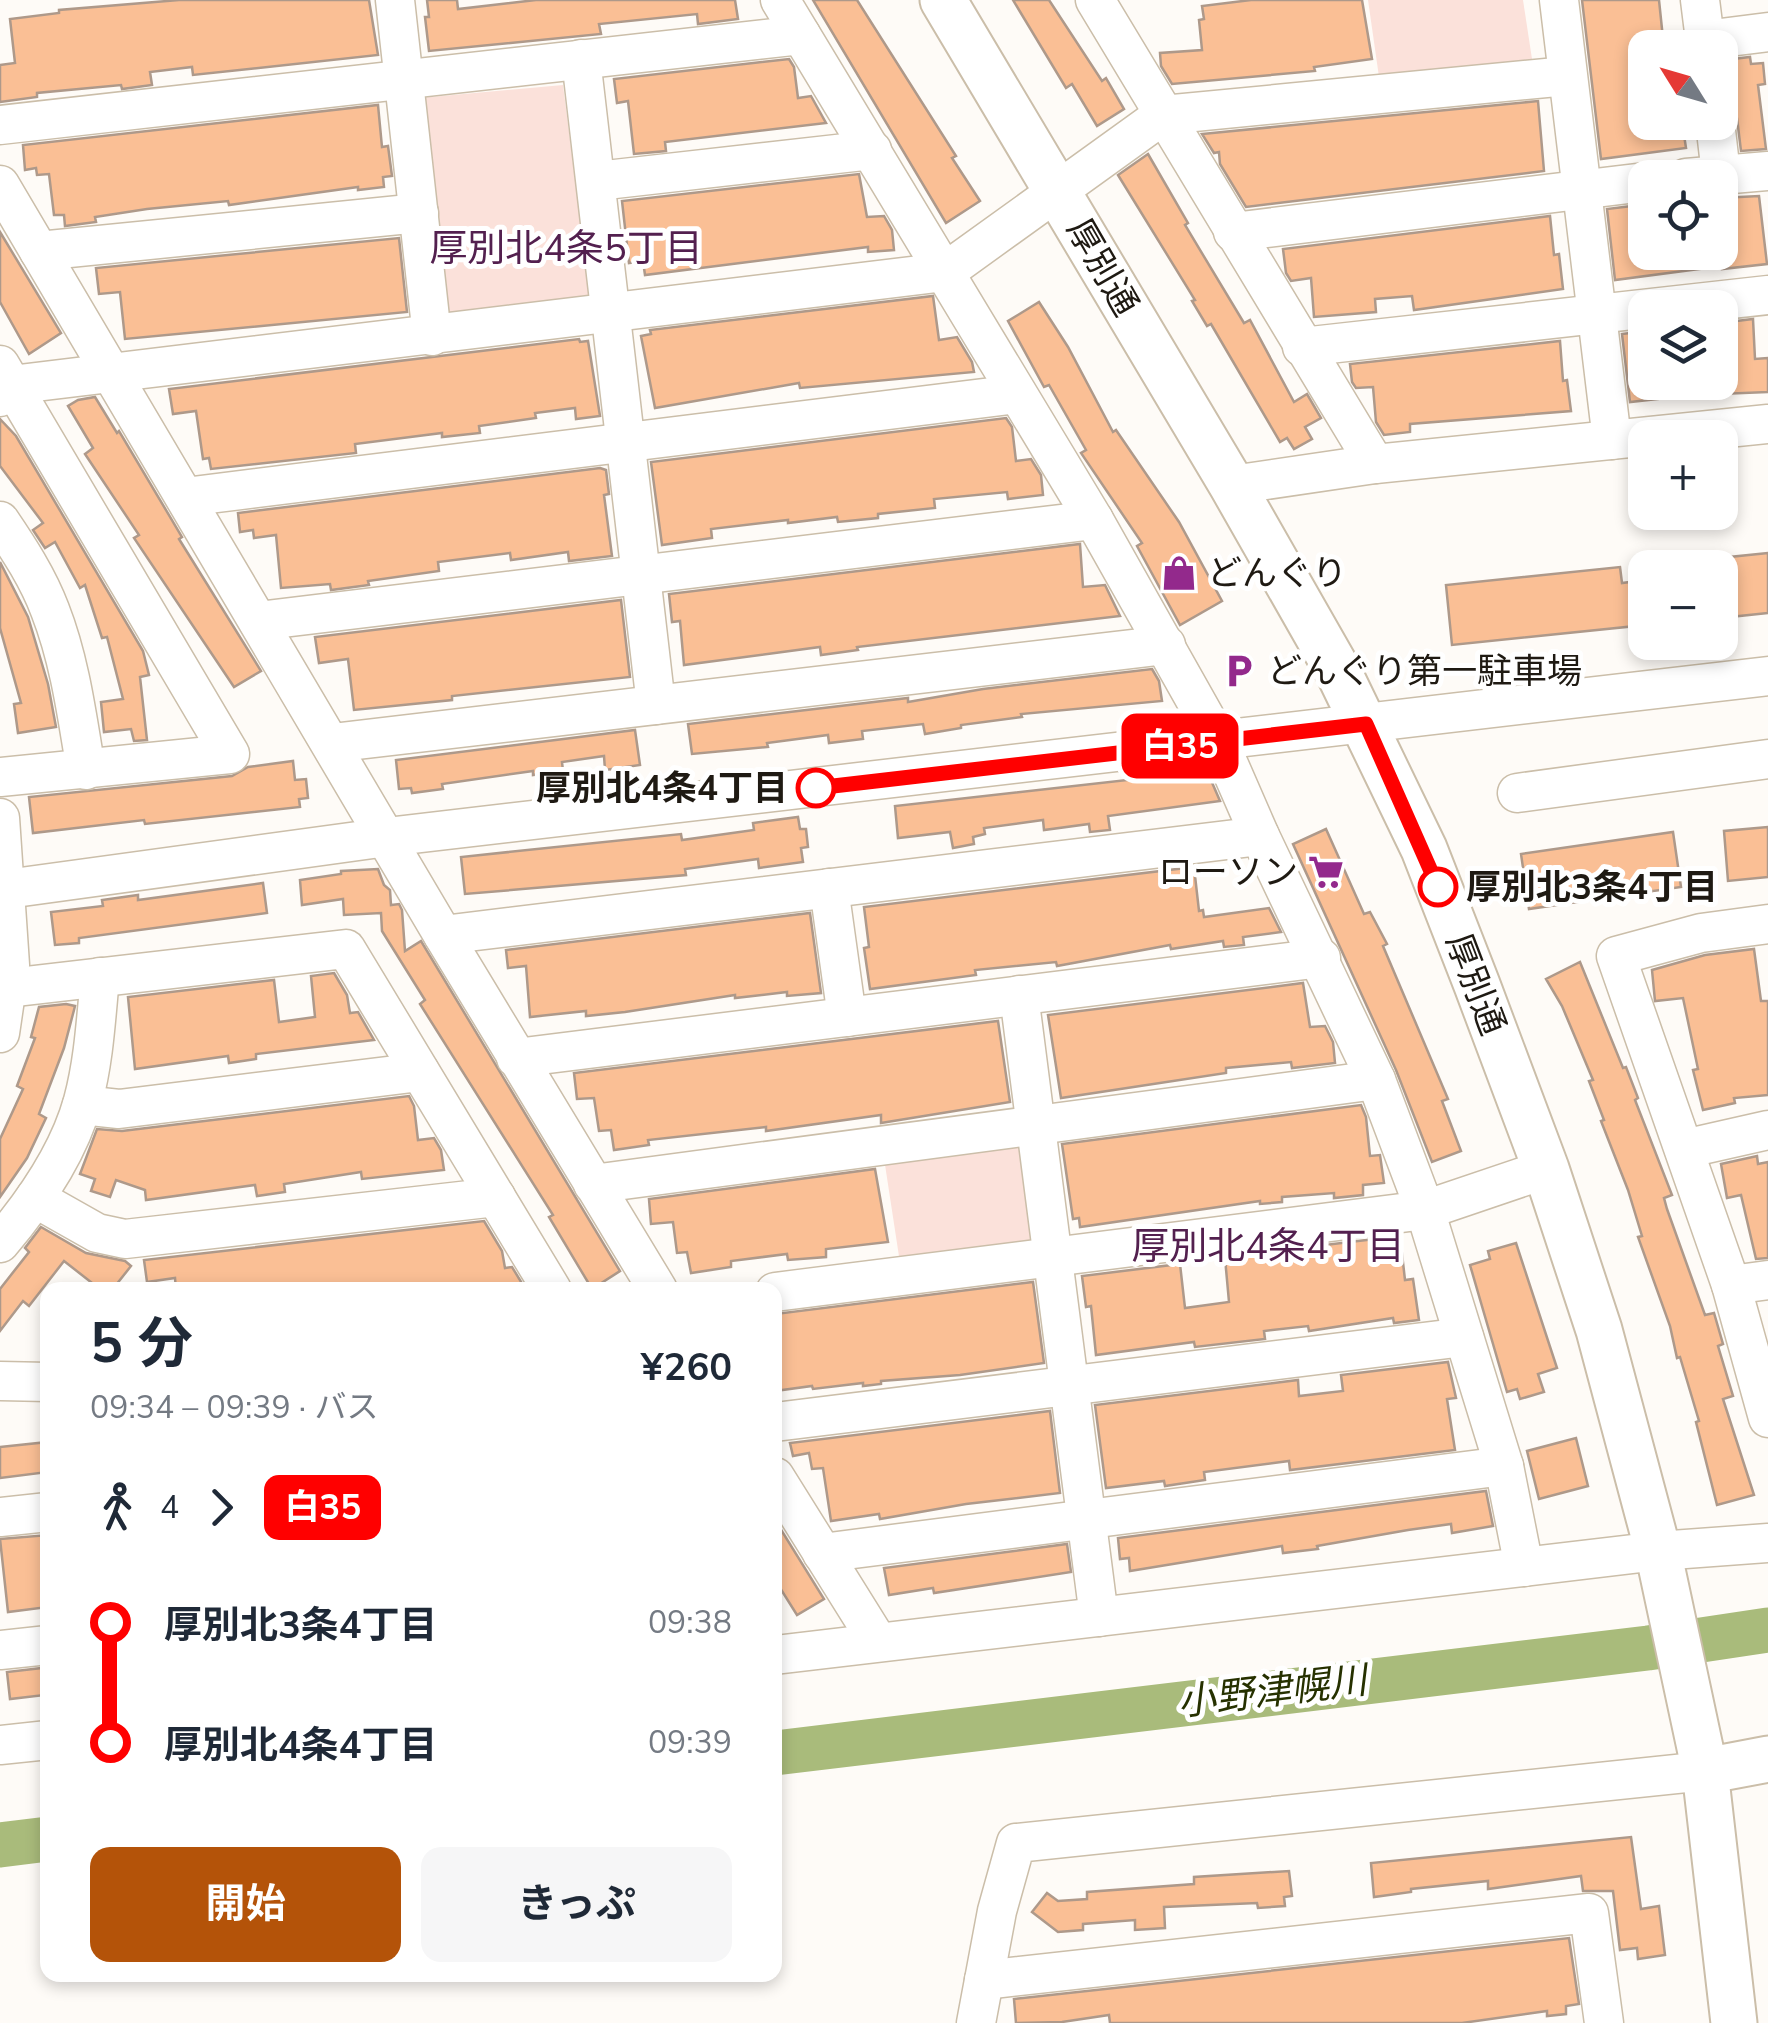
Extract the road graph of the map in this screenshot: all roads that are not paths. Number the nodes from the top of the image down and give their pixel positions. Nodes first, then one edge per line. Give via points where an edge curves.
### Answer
1 (395, 0) edge
2 (780, 0) edge
3 (943, 0) edge
4 (1094, 0) edge
5 (1559, 0) edge
6 (1700, 0) edge
7 (1703, 30) edge
8 (1768, 32) edge
9 (801, 36) junction
10 (1738, 38) edge
11 (581, 59) junction
12 (1567, 76) junction
13 (404, 81) junction
14 (1163, 115) junction
15 (0, 125) edge
16 (872, 150) junction
17 (1768, 171) edge
18 (1738, 173) edge
19 (597, 182) junction
20 (1628, 184) edge
21 (0, 185) edge
22 (1584, 189) junction
23 (1058, 191) junction
24 (418, 213) junction
25 (1233, 232) junction
26 (40, 251) junction
27 (945, 272) junction
28 (1768, 295) edge
29 (610, 312) junction
30 (1596, 312) junction
31 (432, 336) junction
32 (1302, 347) junction
33 (112, 371) junction
34 (4, 382) edge
35 (1016, 394) junction
36 (1768, 424) edge
37 (626, 440) junction
38 (1612, 440) junction
39 (1376, 464) junction
40 (1232, 485) junction
41 (186, 497) junction
42 (1094, 520) junction
43 (0, 521) edge
44 (642, 574) junction
45 (258, 621) junction
46 (1166, 645) junction
47 (1768, 676) edge
48 (656, 705) junction
49 (1366, 724) junction
50 (1219, 742) junction
51 (332, 743) junction
52 (1768, 758) edge
53 (86, 770) junction
54 (0, 778) edge
55 (1517, 793) dead end
56 (0, 818) edge
57 (386, 836) junction
58 (1260, 836) junction
59 (829, 888) junction
60 (3, 890) edge
61 (1768, 924) edge
62 (443, 935) junction
63 (1320, 958) junction
64 (100, 977) junction
65 (8, 988) junction
66 (1019, 995) junction
67 (847, 1016) junction
68 (0, 1033) edge
69 (516, 1058) junction
70 (420, 1072) junction
71 (1376, 1080) junction
72 (82, 1105) junction
73 (1036, 1125) junction
74 (1768, 1130) edge
75 (1684, 1149) junction
76 (1546, 1169) junction
77 (593, 1184) junction
78 (35, 1198) junction
79 (496, 1198) junction
80 (1425, 1210) junction
81 (0, 1243) edge
82 (1052, 1257) junction
83 (547, 1282) edge
84 (653, 1282) edge
85 (1750, 1282) edge
86 (782, 1291) edge
87 (1464, 1337) junction
88 (0, 1381) edge
89 (40, 1382) edge
90 (1069, 1386) junction
91 (1768, 1418) edge
92 (782, 1421) edge
93 (1504, 1466) junction
94 (782, 1489) edge
95 (40, 1513) edge
96 (0, 1517) edge
97 (1086, 1519) junction
98 (1768, 1543) edge
99 (822, 1553) junction
100 (1524, 1567) junction
101 (1662, 1571) junction
102 (1098, 1616) junction
103 (878, 1642) junction
104 (40, 1646) edge
105 (0, 1650) edge
106 (782, 1653) edge
107 (40, 1741) edge
108 (0, 1745) edge
109 (1768, 1759) edge
110 (1705, 1771) junction
111 (1768, 1775) edge
112 (984, 1980) junction
113 (976, 2023) edge
114 (1604, 2023) edge
115 (1734, 2023) edge

1 - 13 street
2 - 9 street
3 - 23 main road, 厚別通
4 - 14 street
5 - 12 street
6 - 7 street
8 - 10 street
9 - 11 street
9 - 16 street
11 - 13 street
11 - 19 street
12 - 14 street
12 - 22 street
13 - 15 street
13 - 24 street
14 - 23 street
14 - 25 street
16 - 19 street
16 - 27 street
17 - 18 street
19 - 29 street
20 - 22 street
21 - 26 street
22 - 25 street
22 - 30 street
23 - 27 street
23 - 40 main road, 厚別通
24 - 26 street
24 - 31 street
25 - 32 street
26 - 33 street
27 - 29 street
27 - 35 street
28 - 30 street
29 - 31 street
29 - 37 street
30 - 32 street
30 - 38 street
31 - 33 street
32 - 39 street
33 - 34 street
33 - 41 street
34 - 53 street via 230,754
35 - 37 street
35 - 42 street
36 - 38 street
37 - 41 street
37 - 44 street
38 - 39 street
39 - 40 street
40 - 49 main road, 厚別通
41 - 45 street
42 - 44 street
42 - 46 street
43 - 53 street via 50,609
44 - 45 street
44 - 48 street
45 - 51 street
46 - 48 street
46 - 50 street
47 - 49 street
48 - 51 street
49 - 50 street
49 - 76 main road, 厚別通 via 1424,850
50 - 57 street
50 - 58 street
51 - 57 street
52 - 55 street
53 - 54 street
56 - 60 street
57 - 60 street
57 - 62 street
58 - 59 street
58 - 63 street
59 - 62 street
59 - 67 street
60 - 65 street
61 - 75 street via 1616,956
62 - 69 street
63 - 66 street
63 - 71 street
64 - 65 street
64 - 70 street via 346,949
64 - 72 street
65 - 68 street
66 - 67 street
66 - 73 street
67 - 69 street
69 - 77 street
70 - 72 street via 119,1109
70 - 79 street
71 - 73 street
71 - 80 street
72 - 78 street
73 - 77 street
73 - 82 street
74 - 75 street
75 - 85 street
76 - 80 street
76 - 101 main road, 厚別通 via 1600,1330
77 - 84 street
78 - 79 street via 96,1233 125,1238
78 - 81 street
79 - 83 street
80 - 82 street
80 - 87 street
82 - 86 street
82 - 90 street
85 - 91 street
87 - 90 street
87 - 93 street
88 - 89 street
90 - 92 street
90 - 97 street
93 - 97 street
93 - 100 street
94 - 99 street
95 - 96 street
97 - 99 street
97 - 102 street
98 - 101 street
99 - 103 street
100 - 101 street
100 - 102 street
101 - 110 main road, 厚別通
102 - 103 street
103 - 106 street
104 - 105 street
107 - 108 street
109 - 110 main road
110 - 111 main road
110 - 112 street via 1016,1843
110 - 115 main road, 厚別通
112 - 113 street
112 - 114 street via 1589,1913

